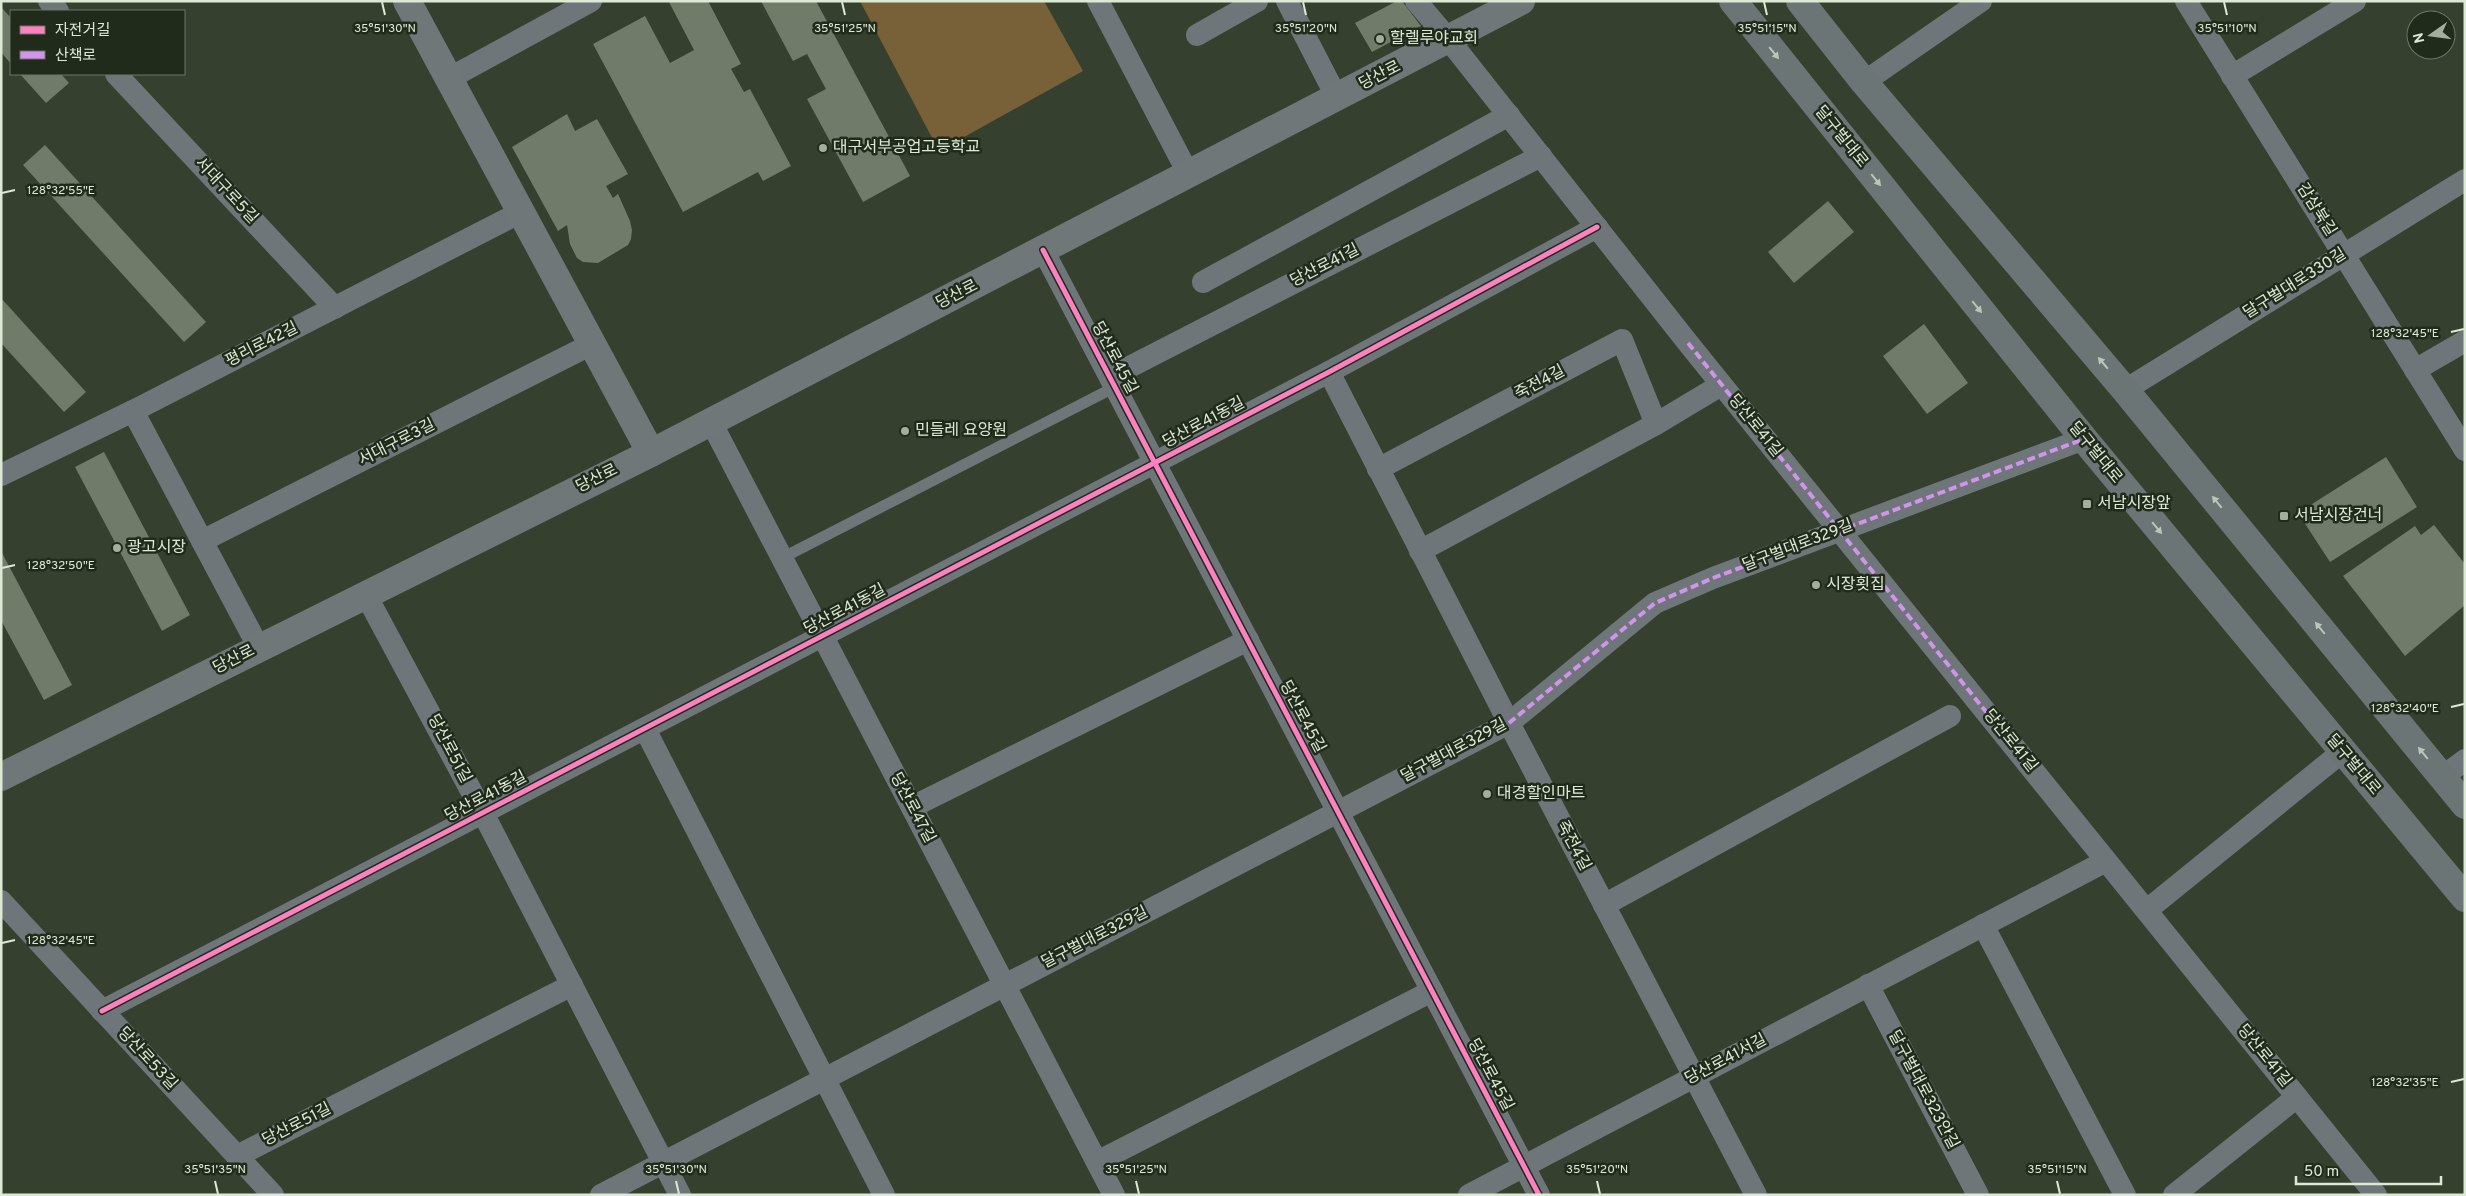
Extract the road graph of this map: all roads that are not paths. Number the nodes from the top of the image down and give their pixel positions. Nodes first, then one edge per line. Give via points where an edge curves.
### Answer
1 (407, 1) edge
2 (591, 1) edge
3 (1098, 1) edge
4 (1257, 1) edge
5 (1287, 1) edge
6 (1416, 1) edge
7 (1521, 1) edge
8 (1733, 1) edge
9 (1800, 1) edge
10 (1981, 1) edge
11 (2186, 1) edge
12 (2355, 1) edge
13 (1197, 35) dead end
14 (1449, 40) junction
15 (117, 75) edge
16 (2232, 76) junction
17 (448, 79) junction
18 (1864, 82) junction
19 (1337, 98) junction
20 (1509, 115) junction
21 (1541, 156) junction
22 (1189, 175) junction
23 (2465, 180) edge
24 (521, 212) junction
25 (1597, 227) junction
26 (1044, 250) junction
27 (2343, 254) junction
28 (1203, 282) dead end
29 (335, 308) junction
30 (2465, 341) edge
31 (592, 344) junction
32 (2415, 370) junction
33 (1329, 372) junction
34 (1112, 382) junction
35 (1721, 384) junction
36 (2125, 390) junction
37 (133, 411) junction
38 (711, 422) junction
39 (1656, 424) junction
40 (2084, 439) junction
41 (2462, 439) edge
42 (651, 453) junction
43 (1155, 463) junction
44 (1378, 469) junction
45 (1, 475) edge
46 (1839, 530) junction
47 (202, 541) junction
48 (1420, 551) junction
49 (782, 558) junction
50 (366, 594) junction
51 (822, 636) junction
52 (1248, 640) junction
53 (259, 648) junction
54 (1950, 716) dead end
55 (1509, 723) junction
56 (645, 729) junction
57 (2342, 752) junction
58 (2465, 760) edge
59 (1, 777) edge
60 (2442, 777) junction
61 (2465, 805) edge
62 (912, 807) junction
63 (1338, 812) junction
64 (483, 813) junction
65 (2106, 860) junction
66 (2465, 898) edge
67 (1, 901) edge
68 (1604, 905) junction
69 (2147, 910) junction
70 (1983, 925) junction
71 (572, 985) junction
72 (1004, 985) junction
73 (1868, 986) junction
74 (1432, 991) junction
75 (102, 1011) junction
76 (1694, 1077) junction
77 (824, 1079) junction
78 (2297, 1097) junction
79 (237, 1156) junction
80 (663, 1162) junction
81 (1097, 1162) junction
82 (1524, 1166) junction
83 (273, 1195) edge
84 (600, 1195) edge
85 (680, 1195) edge
86 (884, 1195) edge
87 (1114, 1195) edge
88 (1469, 1195) edge
89 (1539, 1195) edge
90 (1756, 1195) edge
91 (1978, 1195) edge
92 (2126, 1195) edge
93 (2174, 1195) edge
94 (2376, 1195) edge

1 - 17 main road
2 - 17 street
3 - 22 street
4 - 13 street
5 - 19 street
6 - 14 street
7 - 14 main road, 당산로
8 -> 40 main road, 달구벌대로
9 - 18 main road
10 - 18 street
11 - 16 street, 감삼북길
12 - 16 street
14 - 19 main road, 당산로
14 - 20 street, 당산로41길
15 - 29 street, 서대구로5길
16 - 27 street, 감삼북길
17 - 24 main road
36 -> 18 main road
19 - 22 main road, 당산로
20 - 21 street, 당산로41길
20 - 28 street
21 - 25 street, 당산로41길
21 - 34 street, 당산로41길
22 - 26 main road, 당산로
23 - 27 street, 달구벌대로330길
24 - 29 street, 평리로42길
24 - 31 main road
25 - 33 street, 당산로41동길
25 - 35 street, 당산로41길
26 - 34 street, 당산로45길
26 - 38 main road, 당산로
27 - 32 street, 감삼북길
27 - 36 street, 달구벌대로330길
29 - 37 street, 평리로42길
30 - 32 street
31 - 42 main road
31 - 47 street, 서대구로3길
32 - 41 street, 감삼북길
33 - 43 street, 당산로41동길
33 - 44 street, 죽전4길
34 - 43 street, 당산로45길
34 - 49 lane, 당산로45길
35 - 39 street, 당산로41길
35 - 46 street, 당산로41길
60 -> 36 main road
37 - 45 street, 평리로42길
37 - 47 street
38 - 42 main road, 당산로
38 - 49 street, 당산로47길
39 - 44 street, 죽전4길 via 1622,340
39 - 48 street, 당산로41길
40 - 46 street, 달구벌대로329길
40 -> 57 main road, 달구벌대로
42 - 50 main road, 당산로
43 - 51 street, 당산로41동길
43 - 52 street, 당산로45길
44 - 48 street, 죽전4길
46 - 55 street, 달구벌대로329길 via 1655,603
46 - 65 street, 당산로41길
47 - 53 street
48 - 55 street, 죽전4길
49 - 51 street, 당산로47길
50 - 53 main road, 당산로
50 - 64 street, 당산로51길
51 - 56 street, 당산로41동길
51 - 62 street, 당산로47길
52 - 62 street
52 - 63 street, 당산로45길
53 - 59 main road, 당산로
54 - 68 street
55 - 63 street, 달구벌대로329길
55 - 68 street, 죽전4길
56 - 64 street, 당산로41동길
56 - 77 street
57 - 66 main road, 달구벌대로
57 - 69 street
58 - 60 street
60 - 61 main road
62 - 72 street, 당산로47길
63 - 72 street, 달구벌대로329길
63 - 74 street, 당산로45길
64 - 71 street, 당산로51길
64 - 75 street, 당산로41동길
65 - 69 street, 당산로41길
65 - 70 street, 당산로41서길
67 - 75 street, 당산로53길
68 - 76 street, 죽전4길
69 - 78 street, 당산로41길
70 - 73 street, 당산로41서길
70 - 92 street
71 - 79 street, 당산로51길
71 - 80 street, 당산로51길
72 - 77 street, 달구벌대로329길
72 - 81 street, 당산로47길
73 - 76 street, 당산로41서길
73 - 91 street, 달구벌대로323안길
74 - 81 street
74 - 82 street, 당산로45길
75 - 79 street, 당산로53길
76 - 82 street, 당산로41서길
76 - 90 street, 죽전4길
77 - 80 street, 달구벌대로329길
77 - 86 street
78 - 93 street, 당산로41길
78 - 94 street, 당산로41길
79 - 83 street, 당산로53길
80 - 84 street, 달구벌대로329길
80 - 85 street, 당산로51길
81 - 87 street, 당산로47길
82 - 88 street, 당산로41서길
82 - 89 street, 당산로45길

